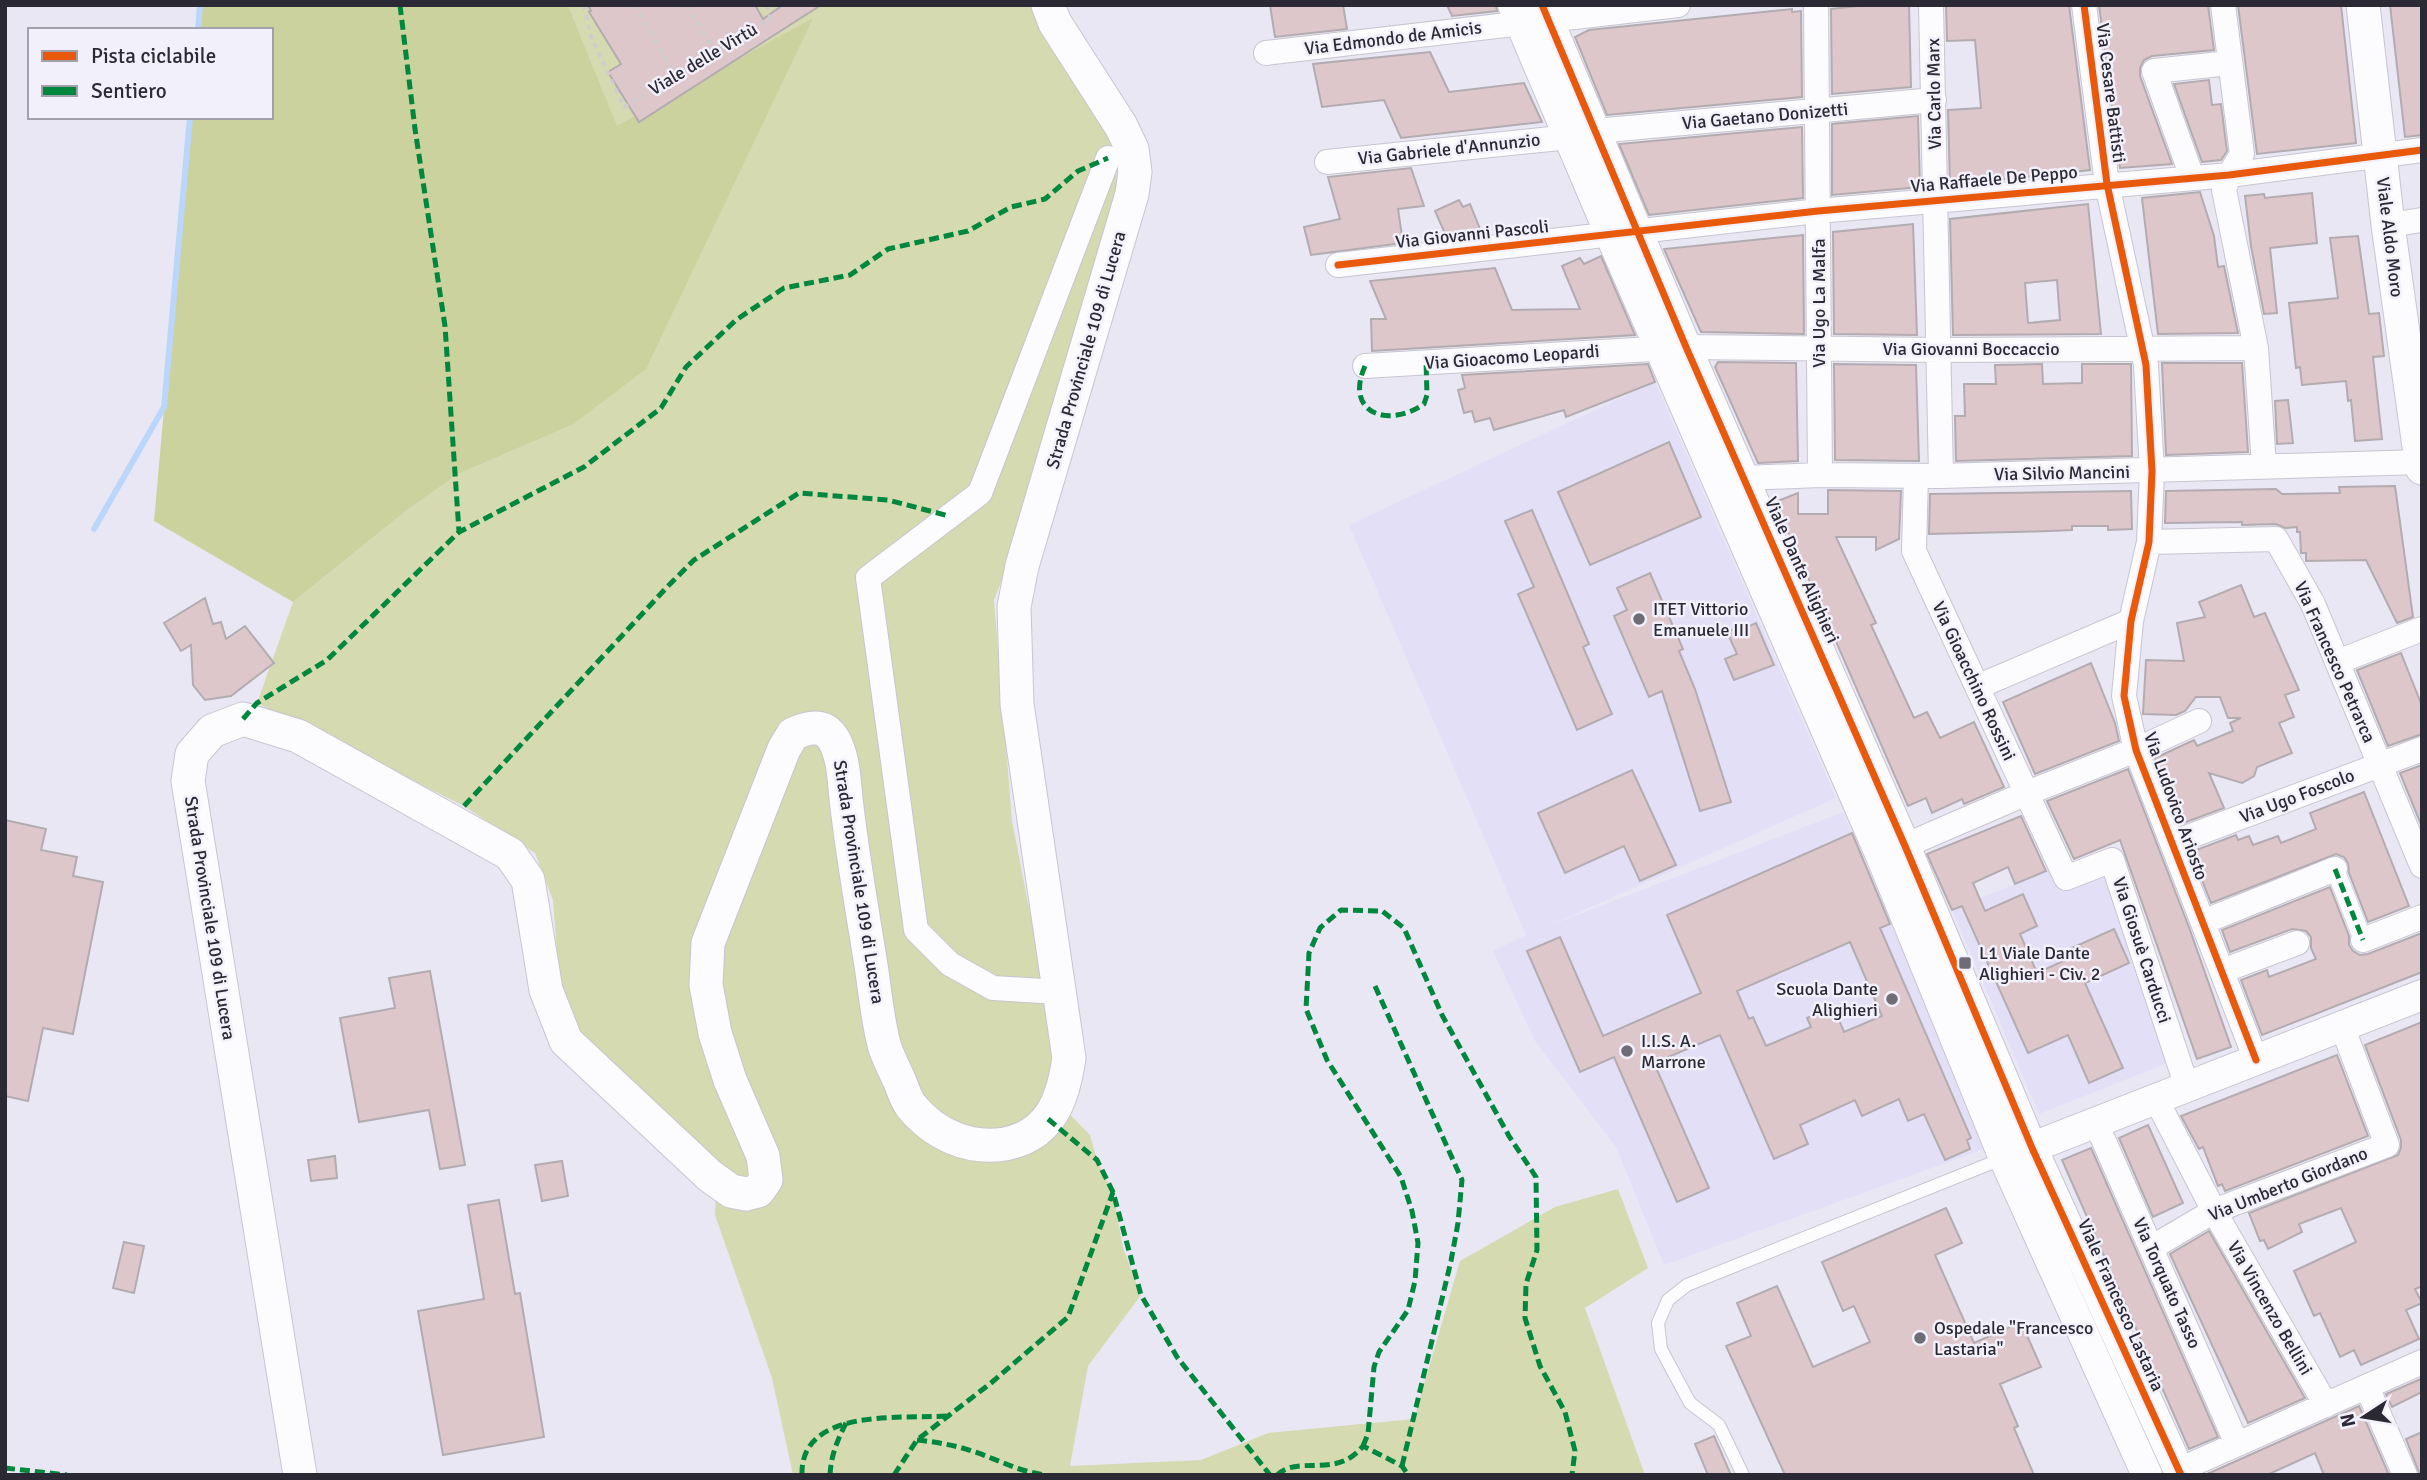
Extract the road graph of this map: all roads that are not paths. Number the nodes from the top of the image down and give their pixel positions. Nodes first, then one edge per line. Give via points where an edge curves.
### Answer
1 (1048, 5) edge
2 (1678, 5) edge
3 (1816, 5) edge
4 (1931, 5) edge
5 (2084, 5) edge
6 (2223, 5) edge
7 (2363, 5) edge
8 (1531, 13) edge
9 (1266, 53) dead end
10 (2230, 63) junction
11 (1934, 100) junction
12 (1817, 111) junction
13 (1583, 134) junction
14 (2422, 150) edge
15 (2380, 155) junction
16 (1108, 158) dead end
17 (1327, 162) dead end
18 (2228, 175) junction
19 (2192, 177) junction
20 (2107, 184) junction
21 (1936, 199) junction
22 (1818, 211) junction
23 (2422, 220) edge
24 (2388, 225) junction
25 (1624, 233) junction
26 (1338, 265) dead end
27 (1673, 348) junction
28 (2143, 348) junction
29 (2256, 348) junction
30 (1819, 349) junction
31 (1940, 350) junction
32 (1365, 366) dead end
33 (2418, 422) edge
34 (2421, 465) edge
35 (2264, 466) junction
36 (2152, 471) junction
37 (1820, 475) junction
38 (1928, 476) junction
39 (1731, 479) junction
40 (2150, 542) junction
41 (2131, 621) junction
42 (2422, 629) edge
43 (2337, 662) junction
44 (1977, 687) junction
45 (2199, 721) dead end
46 (2422, 749) edge
47 (2136, 750) junction
48 (2380, 765) junction
49 (2027, 793) junction
50 (2172, 843) junction
51 (1893, 851) junction
52 (2422, 866) edge
53 (2336, 869) joint
54 (2066, 878) joint
55 (2422, 916) edge
56 (2203, 922) junction
57 (2363, 940) joint
58 (2297, 943) dead end
59 (2222, 971) junction
60 (1059, 988) junction
61 (2422, 995) edge
62 (2342, 1026) junction
63 (2256, 1060) junction
64 (2187, 1087) junction
65 (2156, 1099) junction
66 (2096, 1123) junction
67 (2032, 1148) junction
68 (2004, 1158) junction
69 (2214, 1211) junction
70 (2151, 1248) junction
71 (2422, 1362) edge
72 (2367, 1387) junction
73 (2326, 1405) junction
74 (2237, 1444) junction
75 (2180, 1473) edge
76 (300, 1475) edge
77 (1743, 1475) edge
78 (2147, 1475) edge
79 (2404, 1475) edge

1 - 60 main road, Strada Provinciale 109 di Lucera via 1121,126 1132,149 1135,172 1014,607 1017,704
2 - 8 street, Via Edmondo de Amicis
3 - 12 street, Via Ugo La Malfa
4 - 11 street, Via Carlo Marx
5 - 20 street, Via Cesare Battisti
6 - 10 street
7 - 15 main road, Viale Aldo Moro
8 - 9 street, Via Edmondo de Amicis
8 - 13 street, Viale Dante Alighieri
10 - 18 street via 2242,153
10 - 19 street via 2154,71
11 - 12 street, Via Gaetano Donizetti
11 - 21 street, Via Carlo Marx
12 - 13 street, Via Gaetano Donizetti
12 - 22 street, Via Ugo La Malfa
13 - 17 street, Via Gabriele d'Annunzio
13 - 25 street, Viale Dante Alighieri
14 - 15 street, Via Raffaele De Peppo
15 - 18 street, Via Raffaele De Peppo
15 - 24 main road, Viale Aldo Moro
16 - 60 street via 980,492 868,578 916,930 950,964 993,988
18 - 19 street, Via Raffaele De Peppo
18 - 29 street via 2224,190
19 - 20 street, Via Raffaele De Peppo
20 - 21 street, Via Raffaele De Peppo
20 - 28 street, Via Cesare Battisti
21 - 22 street, Via Raffaele De Peppo
21 - 31 street, Via Carlo Marx
22 - 25 street, Via Raffaele De Peppo
22 - 30 street, Via Ugo La Malfa
23 - 24 street
24 - 33 main road, Viale Aldo Moro
25 - 26 street, Via Giovanni Pascoli
25 - 27 street, Viale Dante Alighieri
27 - 30 street, Via Giovanni Boccaccio
27 - 32 street, Via Gioacomo Leopardi
27 - 39 street, Viale Dante Alighieri
28 - 29 street, Via Giovanni Boccaccio
28 - 31 street, Via Giovanni Boccaccio
28 - 36 street, Via Ludovico Ariosto
29 - 35 street
30 - 31 street, Via Giovanni Boccaccio
30 - 37 street, Via Ugo La Malfa
31 - 38 street, Via Carlo Marx
33 - 34 main road, Viale Aldo Moro
34 - 35 street, Via Silvio Mancini
35 - 36 street, Via Silvio Mancini
36 - 38 street, Via Silvio Mancini
36 - 40 street, Via Ludovico Ariosto
37 - 38 street, Via Silvio Mancini
37 - 39 street, Via Silvio Mancini
38 - 44 street, Via Gioacchino Rossini via 1914,551
39 - 51 street, Viale Dante Alighieri
40 - 41 street, Via Ludovico Ariosto
40 - 43 street, Via Francesco Petrarca via 2276,539 2313,604
41 - 44 street
41 - 47 street, Via Ludovico Ariosto via 2124,696
42 - 43 street
43 - 48 street, Via Francesco Petrarca
44 - 49 street, Via Gioacchino Rossini
45 - 47 street
46 - 48 street, Via Ugo Foscolo
47 - 49 street
47 - 50 street, Via Ludovico Ariosto
48 - 50 street, Via Ugo Foscolo
48 - 52 street, Via Francesco Petrarca
49 - 51 street
49 - 54 street, Via Gioacchino Rossini
50 - 56 street, Via Ludovico Ariosto
51 - 67 street, Viale Dante Alighieri
51 - 68 street, Viale Dante Alighieri
53 - 56 street
53 - 57 street
54 - 64 street, Via Giosuè Carducci via 2112,860
55 - 57 street
56 - 59 street, Via Ludovico Ariosto
58 - 59 street
59 - 63 street, Via Ludovico Ariosto
60 - 76 main road, Strada Provinciale 109 di Lucera via 1069,1058 1064,1089 1048,1119 1034,1132 998,1145 962,1142 929,1124 909,1104 885,1047 841,758 833,738 821,728 793,733 708,943 706,985 715,1032 767,1171 758,1191 731,1191 566,1041 546,990 528,880 510,854 298,736 243,719 212,731 192,754 188,781
61 - 62 street
62 - 63 street
62 - 69 street, Via Umberto Giordano via 2388,1145
63 - 64 street
64 - 65 street
65 - 66 street
65 - 69 street, Via Vincenzo Bellini
66 - 67 street
66 - 70 street, Via Torquato Tasso
67 - 68 street
67 - 75 street, Viale Francesco Lastaria
68 - 77 lane via 1687,1285 1668,1300 1658,1322 1661,1349 1690,1403 1719,1425
68 - 78 street
69 - 70 street, Via Umberto Giordano
69 - 73 street, Via Vincenzo Bellini
70 - 74 street, Via Torquato Tasso
71 - 72 street
72 - 73 street
72 - 79 street
73 - 74 street
74 - 75 street

